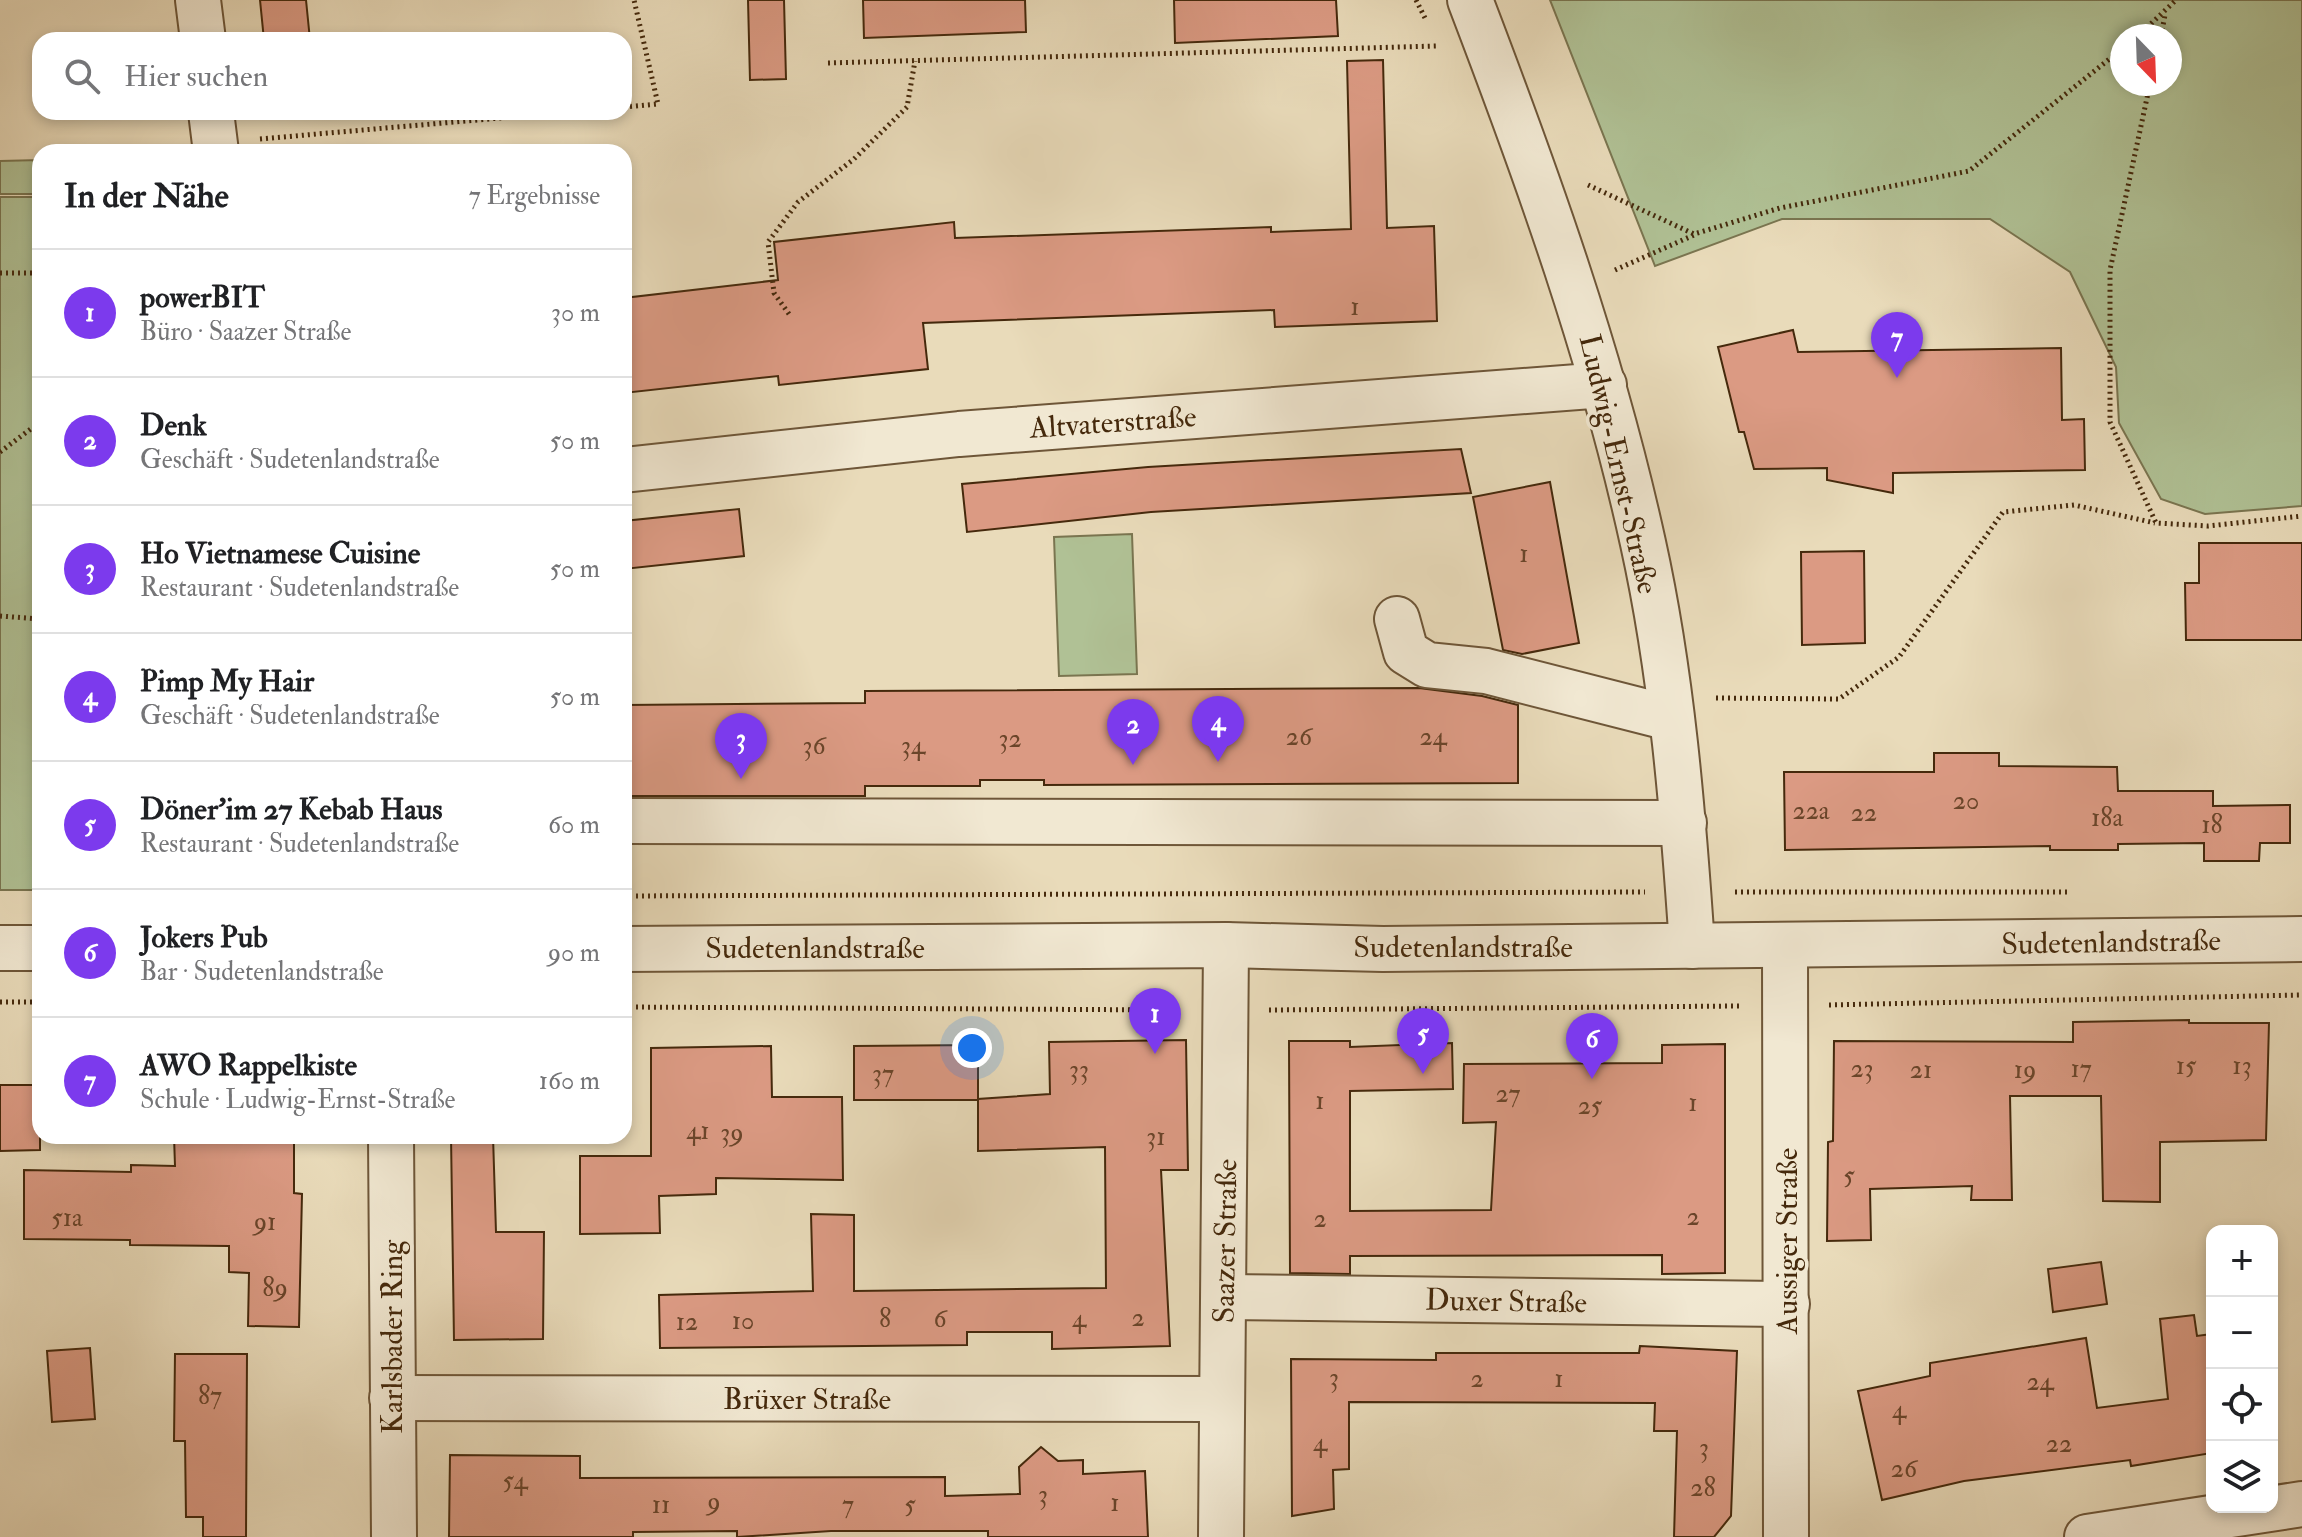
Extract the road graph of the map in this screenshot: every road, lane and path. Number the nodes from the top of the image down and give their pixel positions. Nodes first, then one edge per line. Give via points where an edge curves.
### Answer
1 (198, 0) edge
2 (634, 0) edge
3 (1470, 0) edge
4 (2176, 0) edge
5 (2165, 14) junction
6 (2153, 24) edge
7 (2163, 24) edge
8 (202, 32) edge
9 (1438, 46) dead end
10 (2110, 59) edge
11 (915, 61) junction
12 (828, 63) dead end
13 (2147, 96) edge
14 (632, 106) edge
15 (451, 120) edge
16 (214, 136) edge
17 (1532, 158) junction
18 (0, 273) edge
19 (32, 273) edge
20 (789, 314) dead end
21 (1604, 385) junction
22 (32, 428) edge
23 (0, 452) edge
24 (632, 469) edge
25 (2302, 516) edge
26 (2156, 523) junction
27 (0, 616) edge
28 (32, 618) edge
29 (1397, 619) dead end
30 (1669, 709) junction
31 (632, 821) edge
32 (1684, 823) junction
33 (1688, 892) junction
34 (2082, 892) dead end
35 (632, 896) edge
36 (2302, 939) edge
37 (1226, 945) junction
38 (1692, 946) junction
39 (1785, 946) junction
40 (0, 948) edge
41 (32, 948) edge
42 (632, 949) edge
43 (2302, 995) edge
44 (0, 1002) edge
45 (32, 1002) edge
46 (1786, 1006) junction
47 (632, 1007) edge
48 (1228, 1011) junction
49 (391, 1144) edge
50 (1225, 1297) junction
51 (1787, 1304) junction
52 (392, 1398) junction
53 (1222, 1399) junction
54 (2302, 1504) edge
55 (394, 1537) edge
56 (1221, 1537) edge
57 (1786, 1537) edge
58 (2087, 1537) edge

1 - 8 street
2 - 14 path via 658,104
3 - 17 street, Ludwig-Ernst-Straße
4 - 5 path
5 - 6 path
5 - 7 path
9 - 11 path
10 - 17 path via 1969,171 1780,208 1694,234
11 - 12 path
11 - 20 path via 907,107 854,159 798,202 768,242 774,293
13 - 26 path via 2110,270 2110,422
15 - 16 path
17 - 21 street, Ludwig-Ernst-Straße
18 - 19 path
21 - 24 street, Altvaterstraße via 959,434
21 - 30 street, Ludwig-Ernst-Straße via 1644,545
22 - 23 path
25 - 26 path via 2208,526
26 - 30 path via 2074,505 2003,512 1899,657 1839,699
27 - 28 path
29 - 30 street via 1406,652 1427,665 1486,671
30 - 32 street, Ludwig-Ernst-Straße
31 - 32 street
32 - 33 street, Ludwig-Ernst-Straße
33 - 34 path
33 - 35 path
33 - 38 street, Ludwig-Ernst-Straße
36 - 39 street, Sudetenlandstraße
37 - 38 street, Sudetenlandstraße
37 - 42 street, Sudetenlandstraße
37 - 48 street, Saazer Straße
38 - 39 street, Sudetenlandstraße
39 - 46 street, Aussiger Straße
40 - 41 street
43 - 46 path
44 - 45 path
46 - 48 path
46 - 51 street, Aussiger Straße
47 - 48 path
48 - 50 street, Saazer Straße
49 - 52 street, Karlsbader Ring
50 - 51 street, Duxer Straße
50 - 53 street, Saazer Straße
51 - 57 street, Aussiger Straße
52 - 53 street, Brüxer Straße
52 - 55 street, Karlsbader Ring
53 - 56 street, Saazer Straße
54 - 58 street

